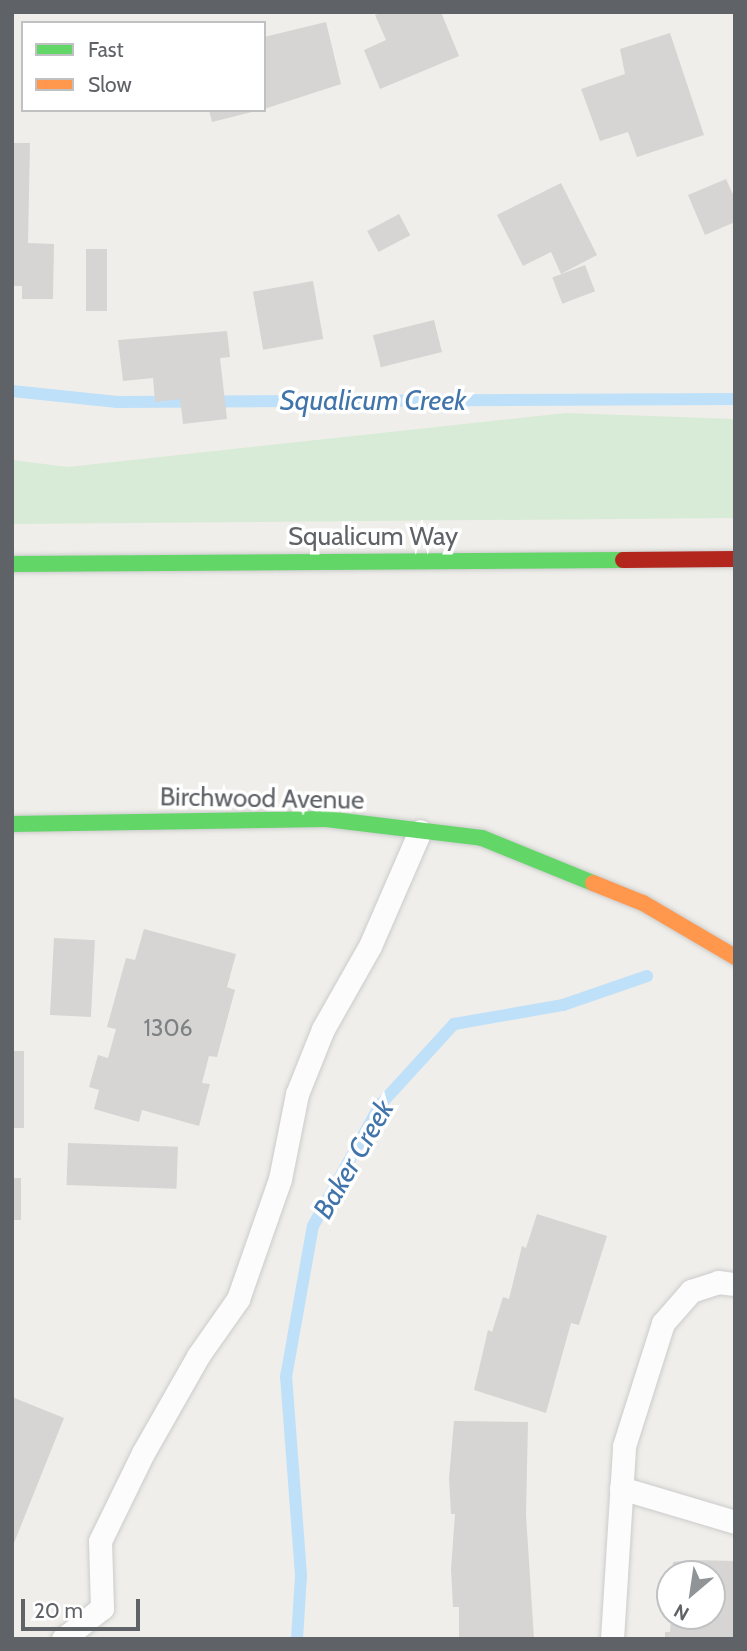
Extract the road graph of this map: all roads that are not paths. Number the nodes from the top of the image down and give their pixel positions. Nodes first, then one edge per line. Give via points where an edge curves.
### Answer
1 (735, 559) edge
2 (12, 565) edge
3 (12, 824) edge
4 (420, 831) junction
5 (735, 957) edge
6 (735, 1284) edge
7 (621, 1488) junction
8 (735, 1522) edge
9 (63, 1639) edge
10 (612, 1639) edge

1 - 2 street, Squalicum Way
3 - 4 street, Birchwood Avenue via 326,819
4 - 5 street, Birchwood Avenue via 482,838 618,893
4 - 9 lane via 370,946 323,1029 297,1094 280,1179 238,1299 198,1356 100,1541 102,1608
6 - 7 lane via 718,1282 691,1292 663,1323 624,1446
7 - 8 lane
7 - 10 lane

